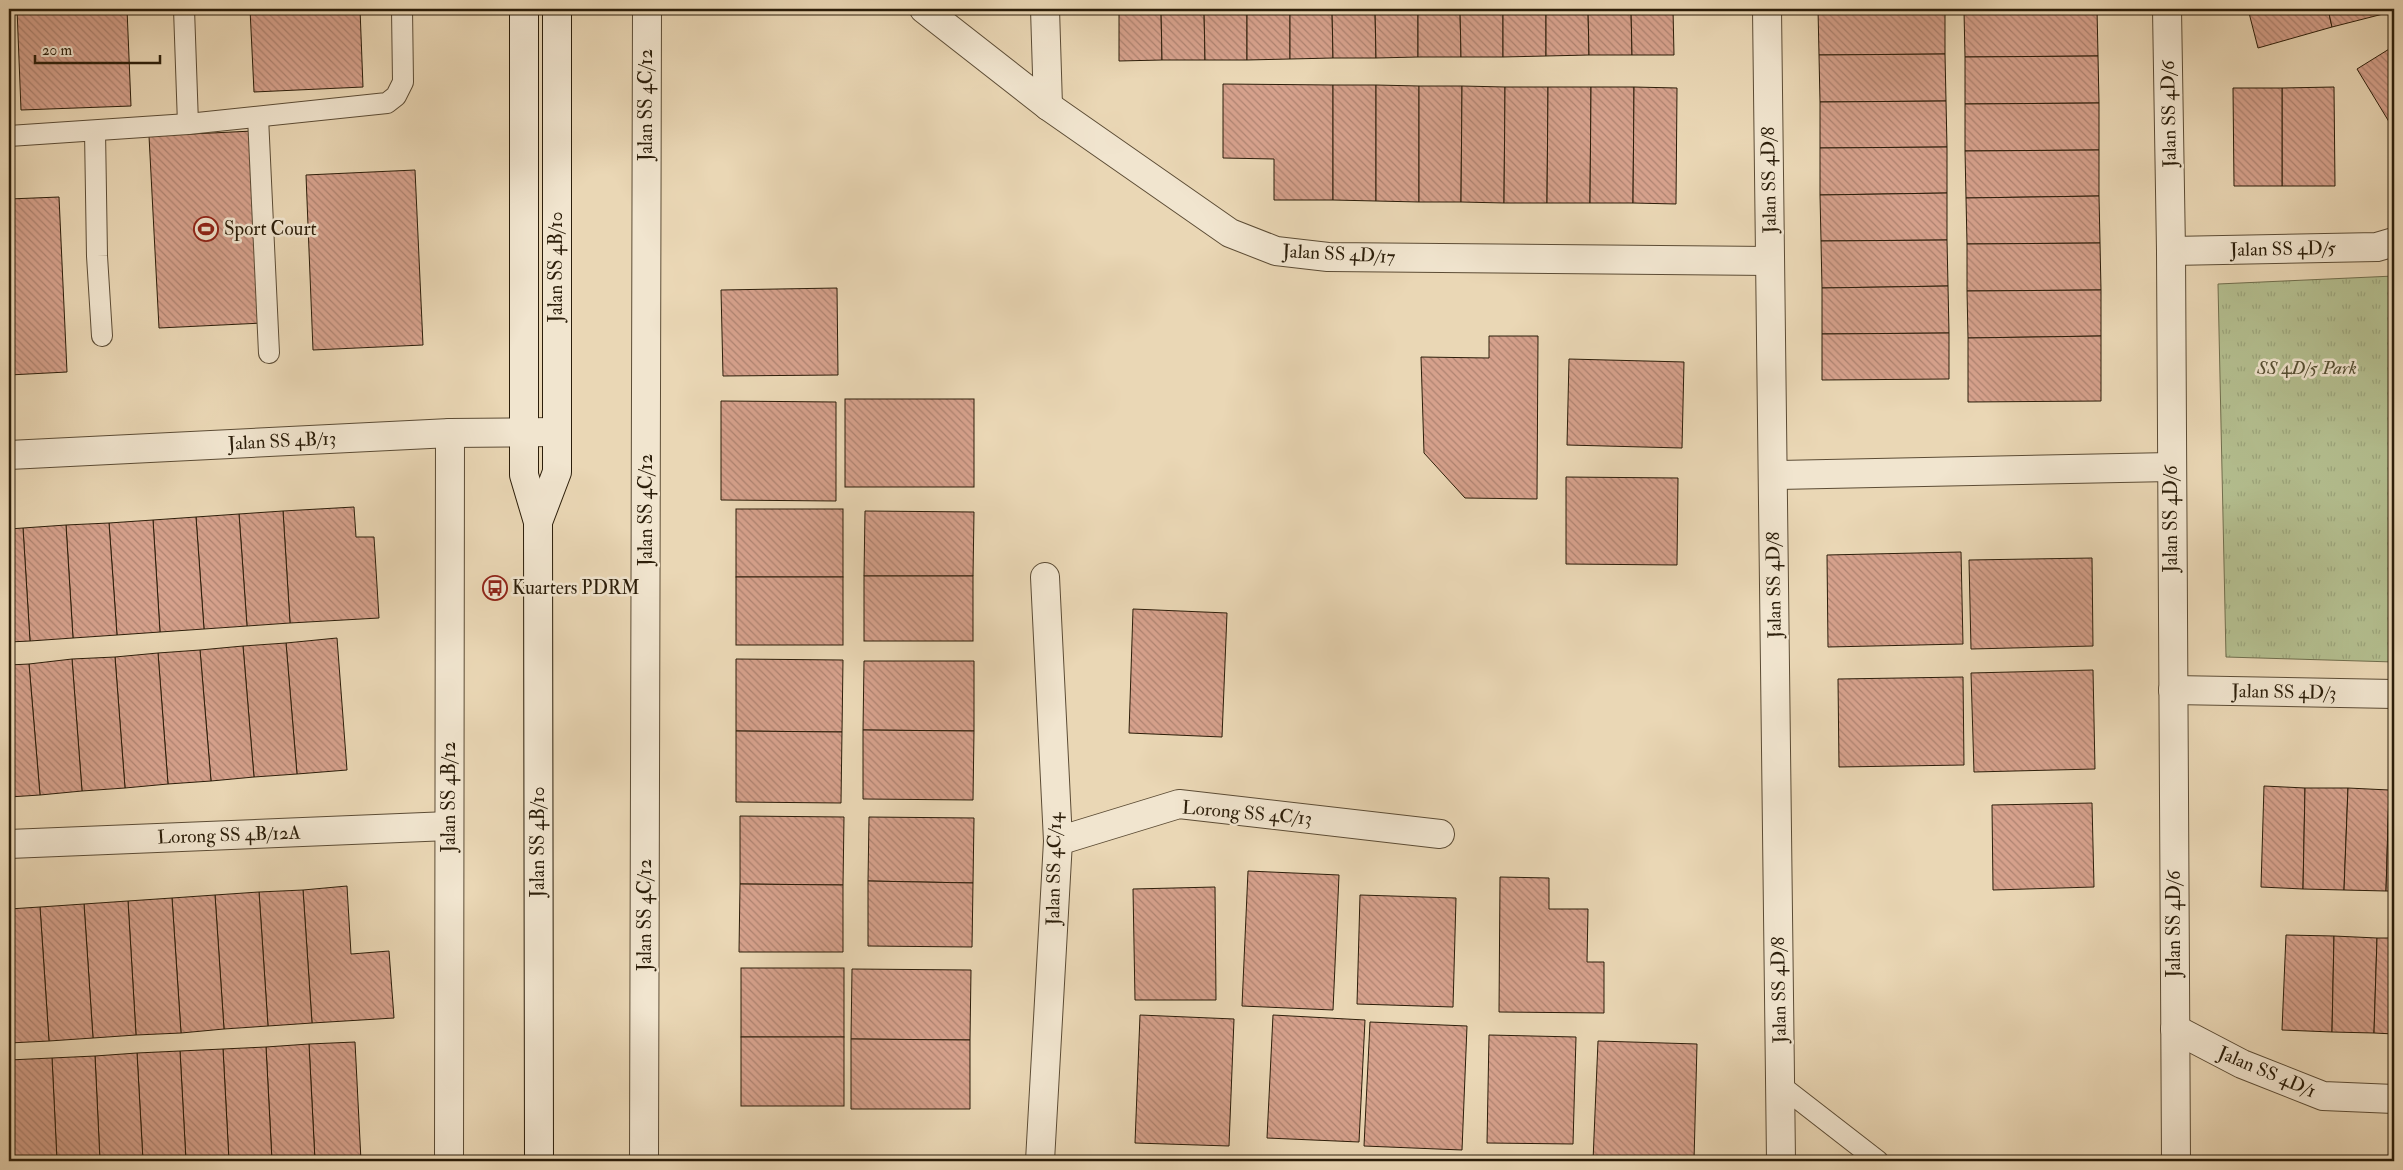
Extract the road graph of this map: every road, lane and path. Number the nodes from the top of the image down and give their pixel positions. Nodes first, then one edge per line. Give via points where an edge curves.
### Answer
1 (184, 9) edge
2 (402, 9) edge
3 (524, 9) edge
4 (557, 9) edge
5 (646, 9) edge
6 (924, 9) edge
7 (1045, 9) edge
8 (1767, 9) edge
9 (2167, 9) edge
10 (1048, 106) junction
11 (258, 118) junction
12 (188, 124) junction
13 (95, 131) junction
14 (9, 136) edge
15 (2394, 242) edge
16 (2171, 251) junction
17 (1770, 261) junction
18 (102, 336) dead end
19 (269, 353) dead end
20 (555, 432) junction
21 (450, 433) junction
22 (524, 433) junction
23 (9, 455) edge
24 (2171, 467) junction
25 (1773, 474) junction
26 (538, 522) junction
27 (1044, 577) dead end
28 (2173, 690) junction
29 (2394, 694) edge
30 (448, 826) junction
31 (1440, 834) dead end
32 (1058, 841) junction
33 (9, 844) edge
34 (2175, 1029) junction
35 (1780, 1085) junction
36 (2394, 1099) edge
37 (448, 1161) edge
38 (538, 1161) edge
39 (644, 1161) edge
40 (1040, 1161) edge
41 (1781, 1161) edge
42 (1878, 1161) edge
43 (2176, 1161) edge

1 - 12 lane
2 - 11 lane via 403,82 388,104
3 - 22 street, Jalan SS 4B/10
4 - 20 street, Jalan SS 4B/10
5 - 39 street, Jalan SS 4C/12
6 - 10 street, Jalan SS 4D/17
7 - 10 street
8 - 17 street, Jalan SS 4D/8
9 - 16 street, Jalan SS 4D/6
10 - 17 street, Jalan SS 4D/17 via 1230,233 1276,251 1328,257
11 - 12 lane
11 - 19 lane
12 - 13 lane
13 - 14 lane
13 - 18 lane
15 - 16 street, Jalan SS 4D/5 via 2377,247
16 - 24 street, Jalan SS 4D/6
17 - 25 street, Jalan SS 4D/8
20 - 22 street, Jalan SS 4B/13
20 - 26 street, Jalan SS 4B/10 via 557,472
21 - 22 street, Jalan SS 4B/13
21 - 23 street, Jalan SS 4B/13
21 - 30 street, Jalan SS 4B/12
22 - 26 street, Jalan SS 4B/10 via 524,474
24 - 25 street
24 - 28 street, Jalan SS 4D/6
25 - 35 street, Jalan SS 4D/8
26 - 38 street, Jalan SS 4B/10
27 - 32 street, Jalan SS 4C/14
28 - 29 street, Jalan SS 4D/3
28 - 34 street, Jalan SS 4D/6
30 - 33 street, Lorong SS 4B/12A
30 - 37 street, Jalan SS 4B/12
31 - 32 street, Lorong SS 4C/13 via 1179,804
32 - 40 street, Jalan SS 4C/14
34 - 36 street, Jalan SS 4D/1 via 2242,1064 2323,1096
34 - 43 street, Jalan SS 4D/6
35 - 41 street, Jalan SS 4D/8
35 - 42 lane

